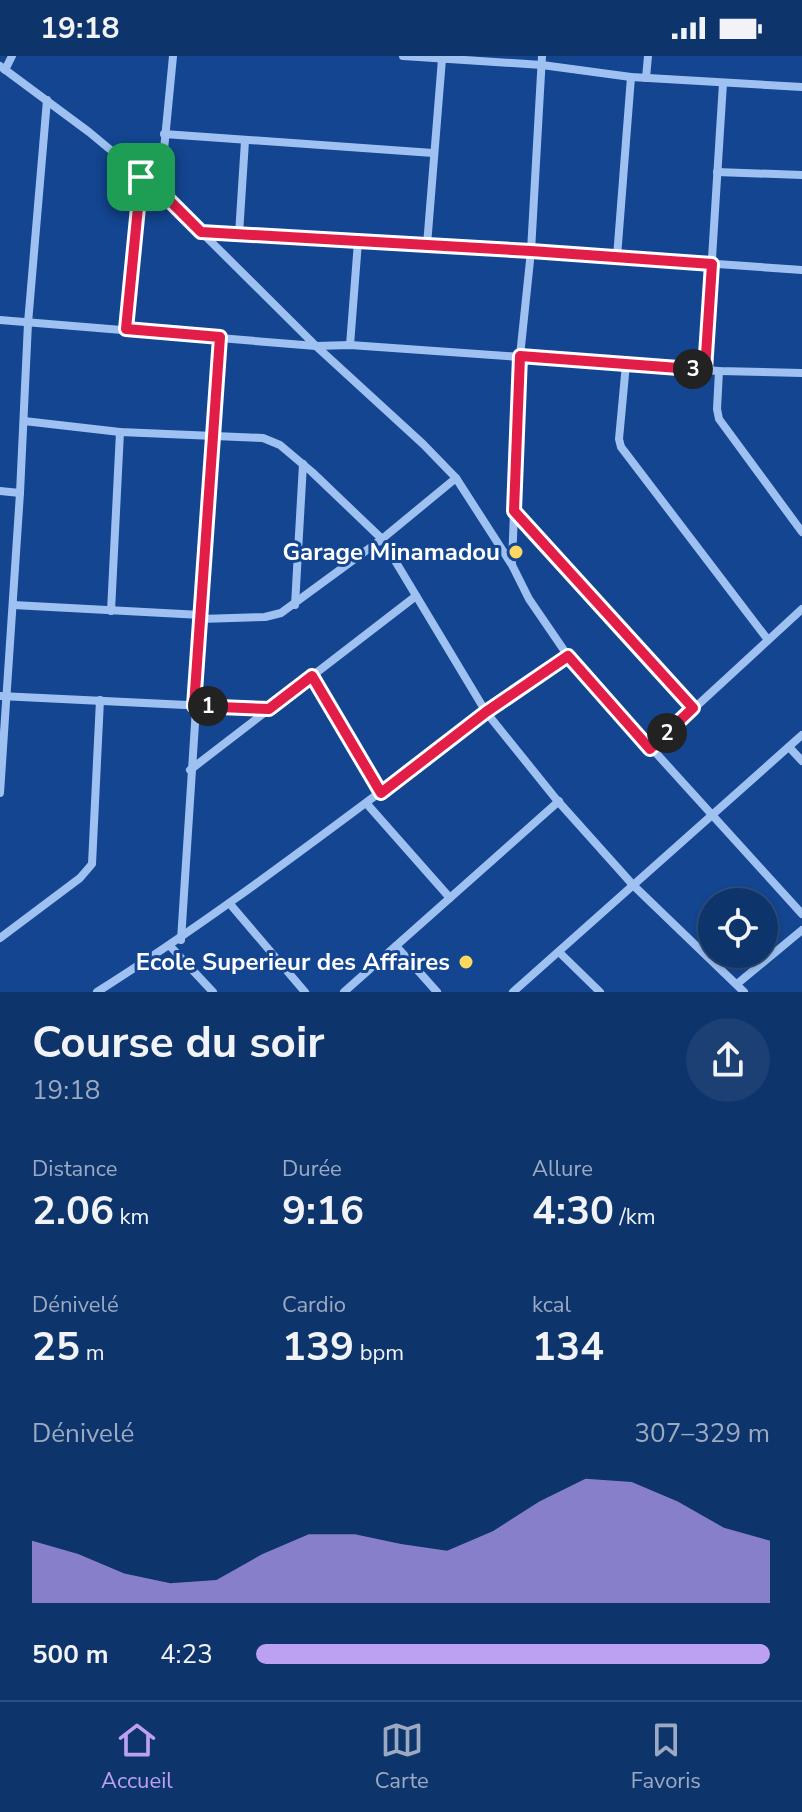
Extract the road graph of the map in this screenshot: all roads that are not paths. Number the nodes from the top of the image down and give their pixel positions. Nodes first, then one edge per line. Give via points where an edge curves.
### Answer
1 (12, 56) edge
2 (173, 56) edge
3 (403, 56) edge
4 (648, 56) edge
5 (442, 59) junction
6 (542, 60) edge
7 (3, 68) edge
8 (631, 77) junction
9 (646, 78) junction
10 (723, 83) junction
11 (802, 87) edge
12 (47, 100) junction
13 (164, 134) junction
14 (245, 141) junction
15 (433, 153) junction
16 (717, 172) junction
17 (802, 175) edge
18 (141, 177) junction
19 (160, 191) junction
20 (201, 232) junction
21 (239, 234) junction
22 (358, 242) junction
23 (427, 245) junction
24 (531, 251) junction
25 (617, 257) junction
26 (712, 264) junction
27 (802, 270) edge
28 (0, 320) edge
29 (28, 323) junction
30 (126, 329) junction
31 (220, 337) junction
32 (350, 345) junction
33 (316, 346) junction
34 (520, 356) junction
35 (626, 364) junction
36 (705, 370) junction
37 (719, 371) junction
38 (802, 373) edge
39 (24, 421) junction
40 (120, 432) junction
41 (214, 435) junction
42 (303, 464) junction
43 (456, 478) junction
44 (0, 491) edge
45 (20, 493) junction
46 (514, 511) junction
47 (802, 532) edge
48 (382, 539) junction
49 (512, 565) junction
50 (416, 596) junction
51 (13, 605) junction
52 (295, 605) junction
53 (111, 611) junction
54 (801, 611) edge
55 (200, 617) junction
56 (768, 640) junction
57 (568, 656) junction
58 (312, 676) junction
59 (4, 696) edge
60 (100, 700) junction
61 (194, 706) junction
62 (693, 708) junction
63 (269, 709) junction
64 (486, 712) junction
65 (802, 735) edge
66 (789, 747) junction
67 (650, 749) junction
68 (802, 761) edge
69 (190, 770) junction
70 (0, 793) edge
71 (381, 793) junction
72 (559, 801) junction
73 (367, 804) junction
74 (712, 816) junction
75 (633, 885) junction
76 (450, 898) junction
77 (230, 904) junction
78 (802, 914) edge
79 (802, 930) edge
80 (0, 938) edge
81 (181, 940) junction
82 (170, 946) junction
83 (396, 946) junction
84 (559, 952) junction
85 (737, 984) junction
86 (97, 992) edge
87 (213, 992) edge
88 (305, 992) edge
89 (344, 992) edge
90 (437, 992) edge
91 (513, 992) edge
92 (600, 992) edge
93 (744, 992) edge

1 - 7 street
2 - 13 street
3 - 5 street
4 - 9 street
5 - 6 street
5 - 15 street
6 - 8 street
6 - 24 street
7 - 12 street
8 - 9 street
8 - 25 street
9 - 10 street
10 - 11 street
10 - 16 street
12 - 18 street
12 - 29 street
13 - 14 street
13 - 19 street
14 - 15 street
14 - 21 street
15 - 23 street
16 - 17 street
16 - 26 street
18 - 19 street
18 - 30 street
19 - 20 street
20 - 21 street
20 - 33 street
21 - 22 street
22 - 23 street
22 - 32 street
23 - 24 street
24 - 25 street
24 - 34 street
25 - 26 street
26 - 27 street
26 - 36 street
28 - 29 street
29 - 30 street
29 - 39 street
30 - 31 street
31 - 33 street
31 - 41 street
32 - 33 street
32 - 34 street
33 - 43 street
34 - 35 street
34 - 46 street
35 - 36 street
35 - 56 street via 621,447
36 - 37 street
37 - 38 street
37 - 47 street via 719,419
39 - 40 street
39 - 45 street
40 - 41 street
40 - 53 street
41 - 42 street via 273,441
41 - 55 street
42 - 48 street
42 - 52 street
43 - 48 street
43 - 49 street
44 - 45 street
45 - 51 street
46 - 49 street
46 - 62 street
48 - 50 street
48 - 52 street
49 - 57 street
50 - 58 street
50 - 64 street
51 - 53 street
51 - 59 street
52 - 55 street via 265,617
53 - 55 street
54 - 56 street
55 - 61 street
56 - 62 street
57 - 64 street
57 - 67 street
58 - 63 street
58 - 71 street
59 - 60 street
59 - 70 street
60 - 61 street
60 - 80 street via 92,864
61 - 63 street
61 - 69 street
62 - 67 street
63 - 69 street
64 - 71 street
64 - 72 street
65 - 66 street
66 - 68 street
66 - 74 street
67 - 74 street
69 - 81 street
71 - 73 street
72 - 75 street
72 - 76 street
73 - 76 street
73 - 77 street
74 - 75 street
74 - 78 street
75 - 84 street
75 - 85 street
76 - 83 street
77 - 81 street
77 - 88 street
79 - 85 street
81 - 82 street
82 - 86 street
82 - 87 street
83 - 89 street
83 - 90 street
84 - 91 street
84 - 92 street
85 - 93 street

